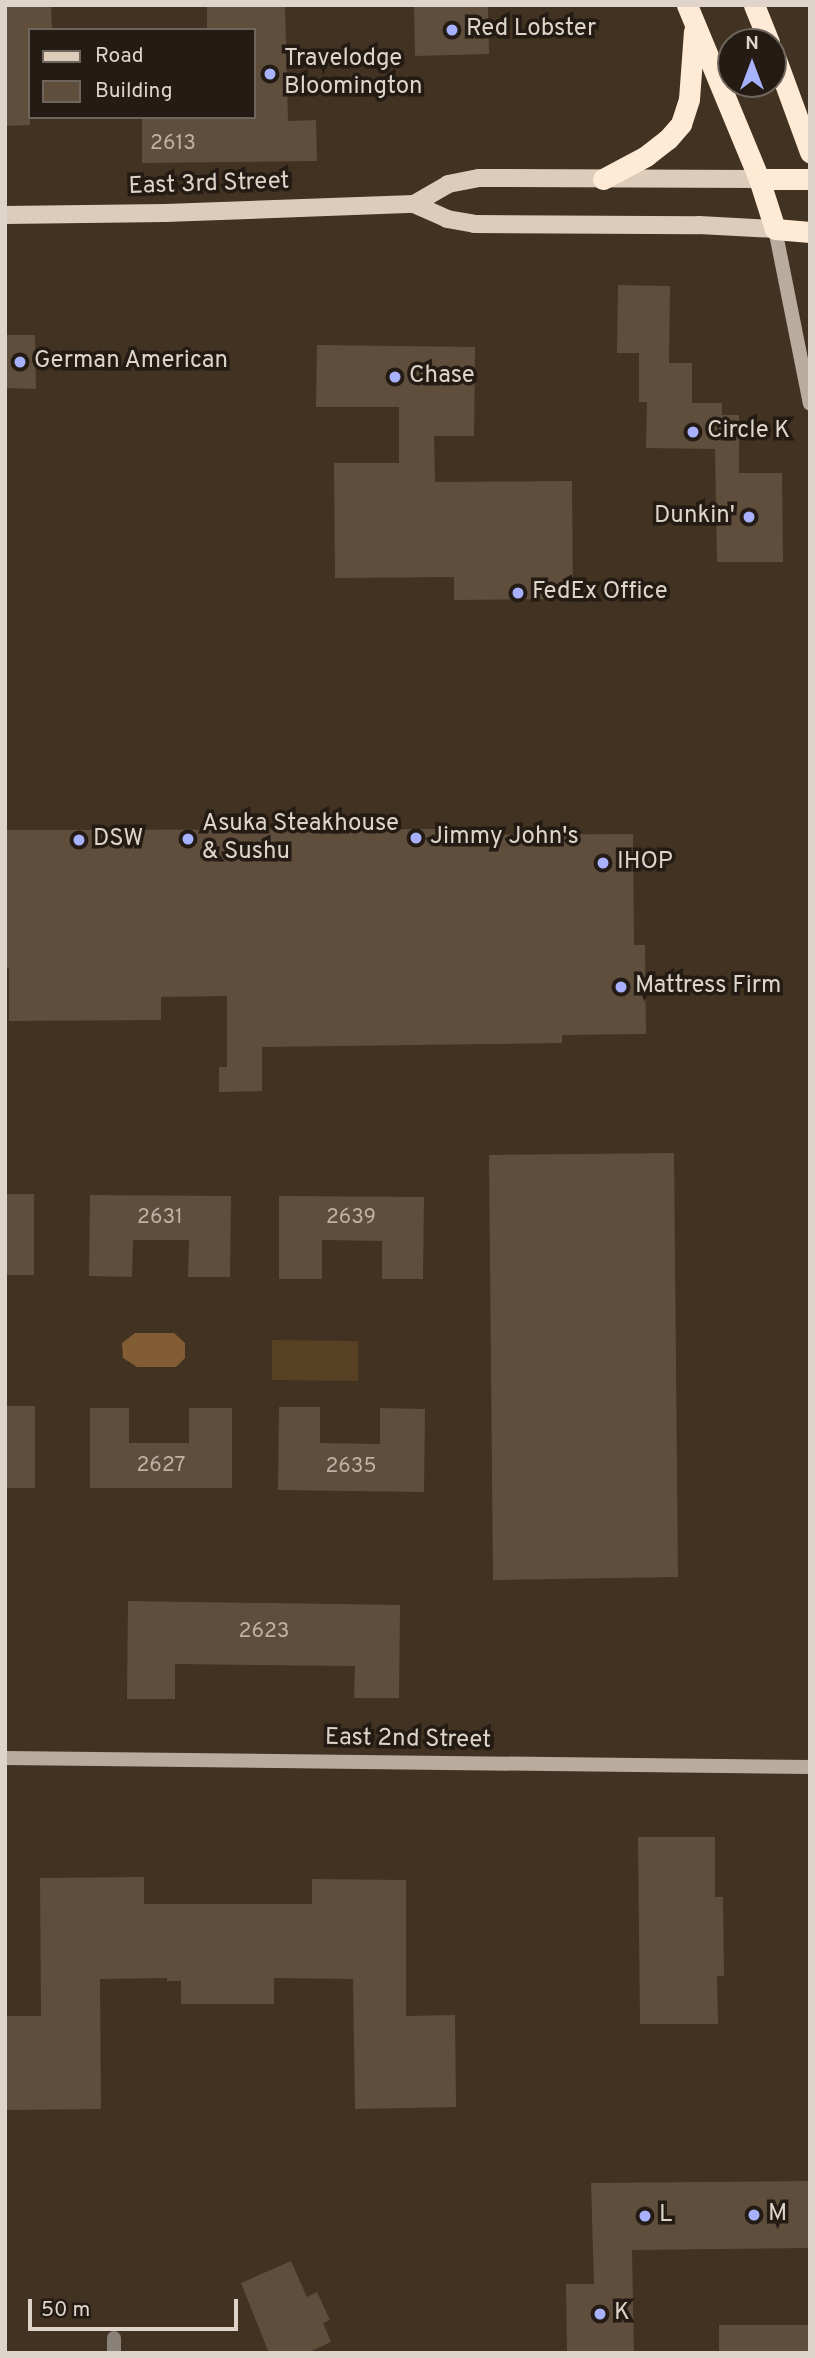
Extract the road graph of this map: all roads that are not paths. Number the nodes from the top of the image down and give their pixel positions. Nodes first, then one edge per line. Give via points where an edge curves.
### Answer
1 (754, 5) edge
2 (690, 13) edge
3 (763, 28) edge
4 (787, 89) edge
5 (810, 152) edge
6 (603, 179) junction
7 (760, 179) junction
8 (810, 179) edge
9 (414, 204) junction
10 (5, 215) edge
11 (775, 229) junction
12 (810, 232) edge
13 (810, 404) edge
14 (5, 1758) edge
15 (810, 1766) edge

1 - 3 highway
2 - 6 highway via 689,99 681,124 646,156
2 - 7 highway
4 - 5 highway
6 - 7 main road, East 3rd Street
6 - 9 main road, East 3rd Street via 463,180
7 - 8 highway, East 3rd Street
7 - 11 highway
9 - 10 main road, East 3rd Street
9 - 11 main road, East 3rd Street via 447,219 474,224
11 - 12 highway, East 3rd Street
11 - 13 street
14 - 15 street, East 2nd Street

